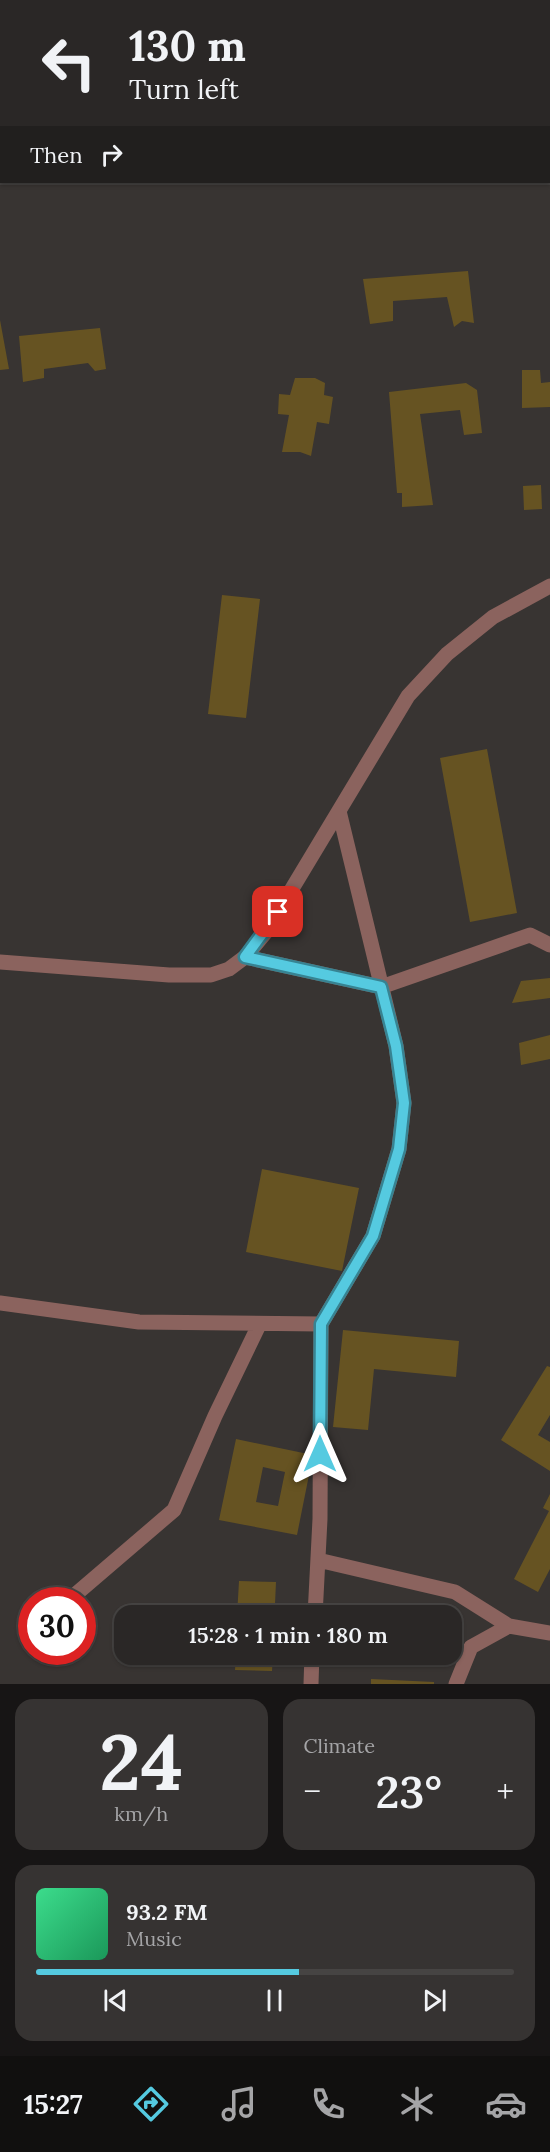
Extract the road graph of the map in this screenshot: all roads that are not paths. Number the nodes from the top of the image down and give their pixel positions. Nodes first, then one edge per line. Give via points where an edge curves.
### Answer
1 (550, 586) edge
2 (339, 811) junction
3 (550, 945) edge
4 (245, 957) junction
5 (0, 962) edge
6 (381, 987) junction
7 (0, 1303) edge
8 (321, 1324) junction
9 (259, 1325) junction
10 (318, 1560) junction
11 (84, 1587) edge
12 (316, 1605) edge
13 (509, 1626) junction
14 (550, 1633) edge
15 (312, 1665) edge
16 (311, 1684) edge
17 (456, 1684) edge

1 - 2 street via 493,617 447,654 408,696
2 - 4 street via 266,932
2 - 6 street
3 - 6 street via 530,936
4 - 5 street via 212,975
4 - 6 street
6 - 8 street via 396,1046 404,1103 399,1149 373,1236
7 - 9 street via 139,1322
8 - 9 street
8 - 10 street
9 - 11 street via 174,1510
10 - 12 street
10 - 13 street via 455,1592
13 - 14 street
13 - 17 street via 471,1647
15 - 16 street

